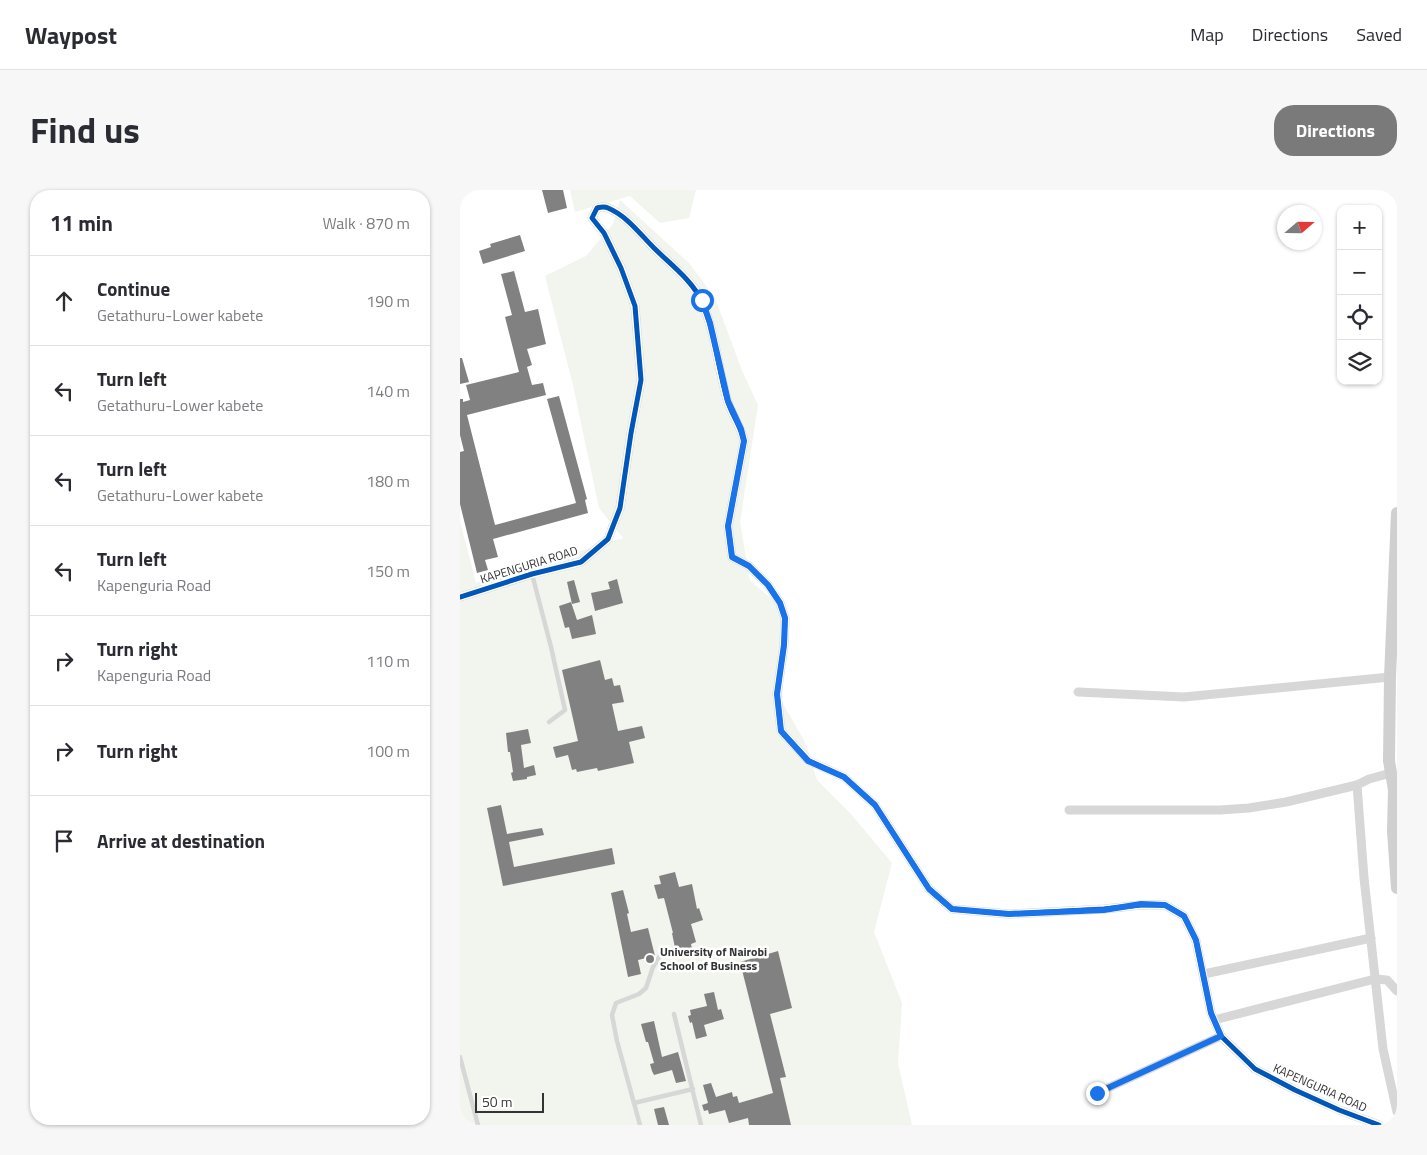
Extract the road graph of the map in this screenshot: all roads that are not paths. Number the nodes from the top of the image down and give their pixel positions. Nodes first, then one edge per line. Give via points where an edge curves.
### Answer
1 (1397, 513) edge
2 (532, 574) junction
3 (460, 596) edge
4 (1390, 677) junction
5 (1078, 692) dead end
6 (1393, 704) edge
7 (549, 722) dead end
8 (1393, 734) edge
9 (1392, 774) junction
10 (1357, 786) junction
11 (1395, 790) edge
12 (1068, 810) dead end
13 (1396, 871) edge
14 (1397, 888) edge
15 (1370, 938) junction
16 (664, 949) dead end
17 (1204, 974) junction
18 (1375, 979) junction
19 (1397, 991) edge
20 (674, 1014) dead end
21 (1214, 1020) junction
22 (1221, 1036) junction
23 (460, 1056) edge
24 (693, 1089) junction
25 (1097, 1093) dead end
26 (634, 1103) junction
27 (1397, 1112) edge
28 (478, 1125) edge
29 (640, 1125) edge
30 (701, 1125) edge
31 (1379, 1125) edge

1 - 4 main road
2 - 3 street, KAPENGURIA ROAD
2 - 7 lane via 565,710
2 - 17 street, KAPENGURIA ROAD via 581,562 608,539 620,508 641,380 635,306 604,233 592,218 597,208 602,206 627,220 680,271 702,300 710,323 728,401 744,441 728,526 732,557 749,566 768,585 785,618 777,694 781,731 808,761 844,777 875,805 929,889 952,909 1009,914 1165,905 1184,916 1196,940
4 - 5 street via 1184,698
4 - 6 main road
6 - 8 main road
8 - 9 main road via 1389,761
9 - 10 street via 1369,779
9 - 11 main road
10 - 12 street via 1240,809
10 - 15 street
11 - 13 main road via 1393,831
13 - 14 main road
15 - 17 street
15 - 18 street
16 - 26 lane via 646,988 616,1003 612,1015
17 - 21 street, KAPENGURIA ROAD
18 - 19 street via 1387,980
18 - 21 street
18 - 27 street via 1383,1049
20 - 24 lane
21 - 22 street, KAPENGURIA ROAD
22 - 25 street
22 - 31 street, KAPENGURIA ROAD via 1255,1069 1321,1102
23 - 28 lane
24 - 26 lane
24 - 30 lane
26 - 29 lane

